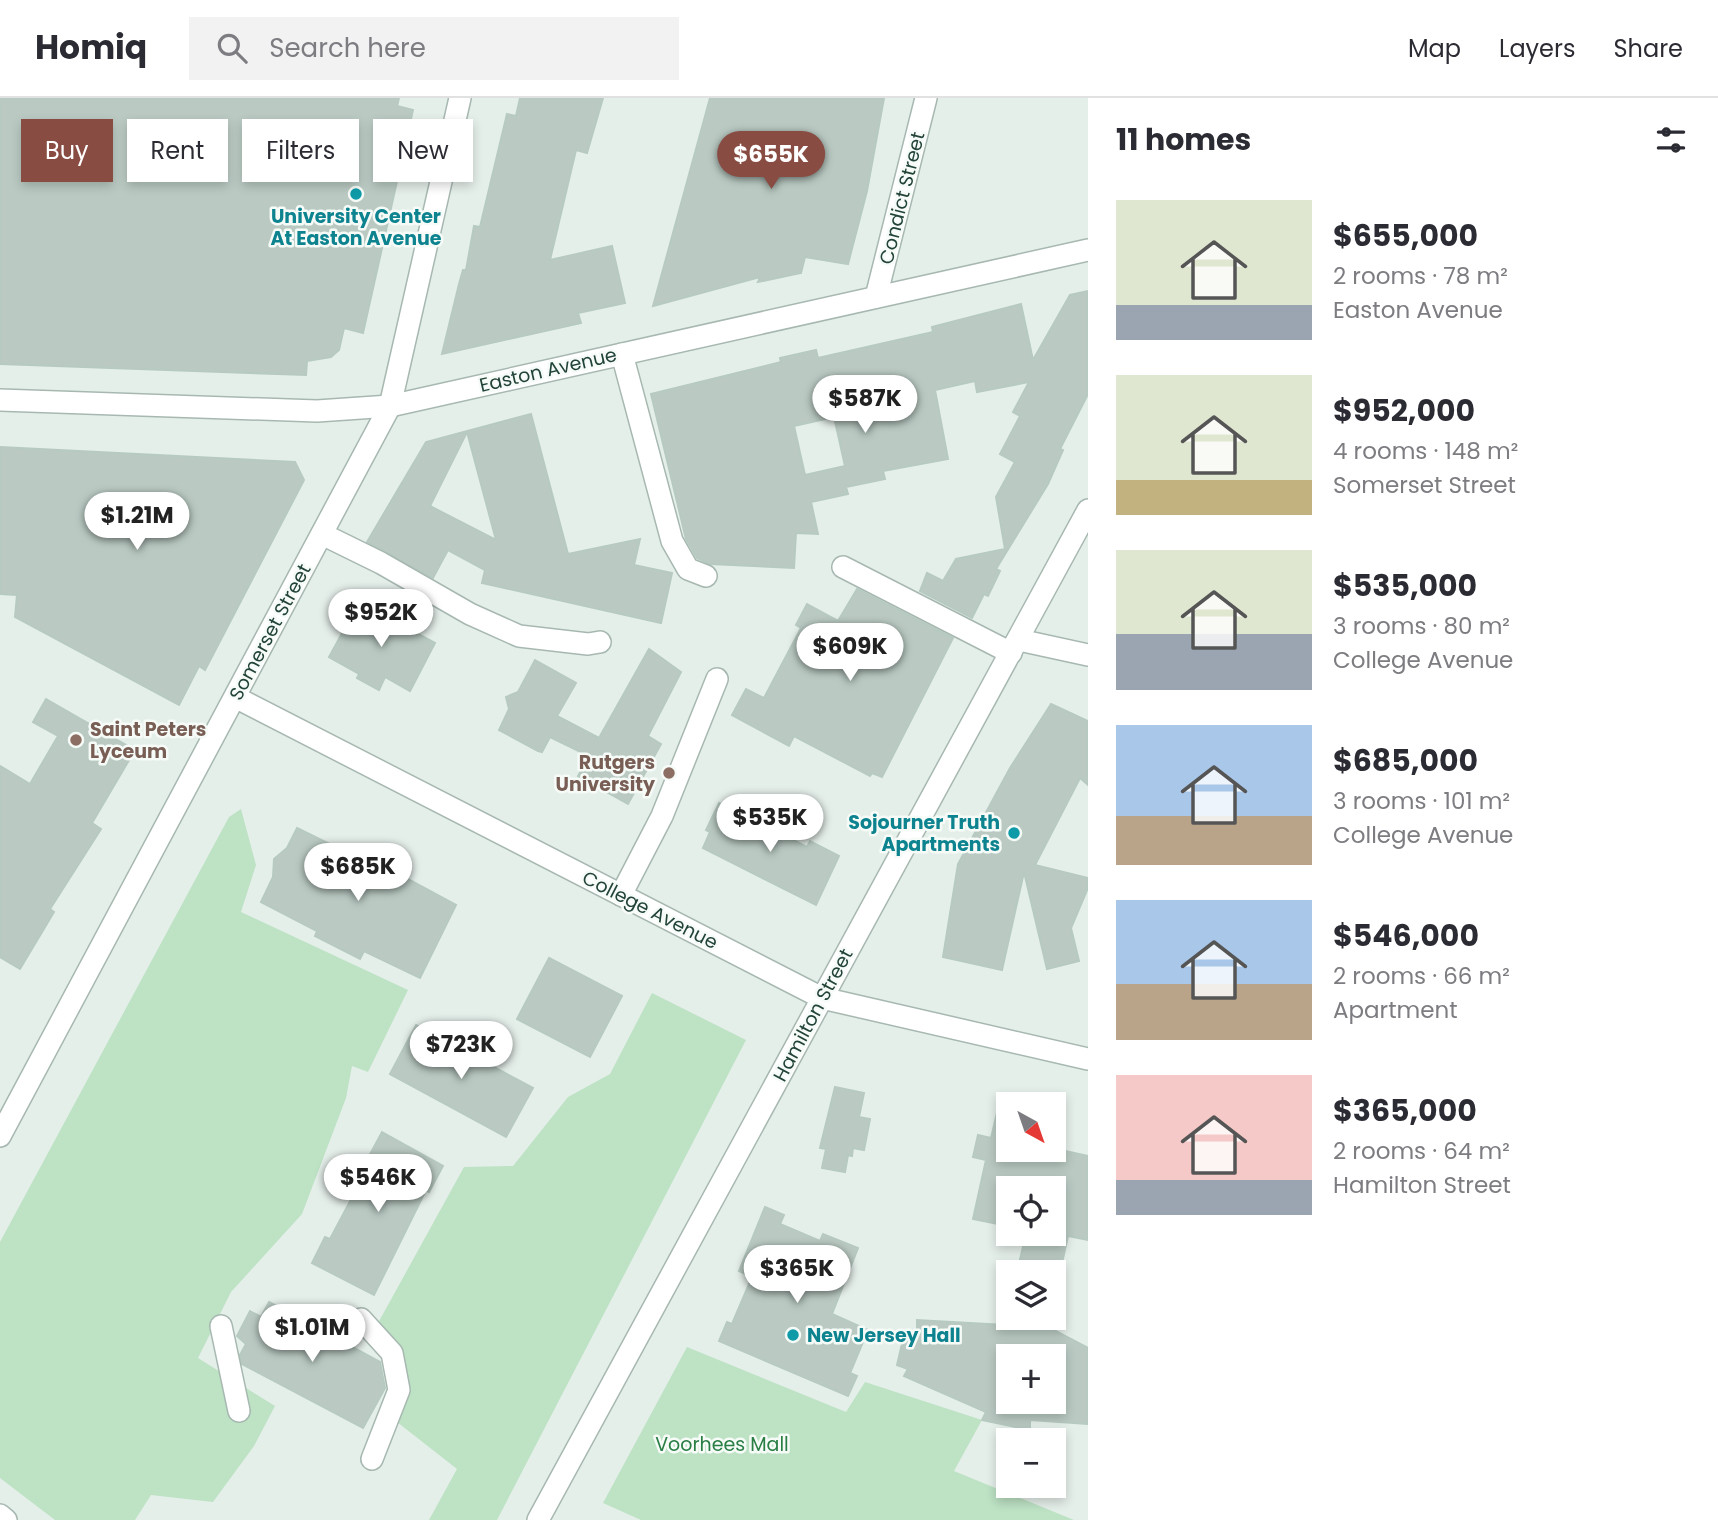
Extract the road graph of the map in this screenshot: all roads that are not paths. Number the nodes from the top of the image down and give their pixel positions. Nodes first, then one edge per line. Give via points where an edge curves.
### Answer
1 (460, 98) edge
2 (926, 98) edge
3 (1088, 250) edge
4 (876, 297) junction
5 (622, 354) junction
6 (0, 400) edge
7 (390, 406) junction
8 (1088, 510) edge
9 (322, 534) junction
10 (843, 567) dead end
11 (706, 576) dead end
12 (600, 642) dead end
13 (1015, 647) junction
14 (1088, 655) edge
15 (717, 679) dead end
16 (235, 698) junction
17 (621, 895) junction
18 (822, 998) junction
19 (1088, 1059) edge
20 (0, 1136) edge
21 (361, 1318) dead end
22 (221, 1326) dead end
23 (239, 1411) dead end
24 (372, 1458) dead end
25 (0, 1515) edge
26 (6, 1520) edge
27 (538, 1520) edge

1 - 7 street, Somerset Street
2 - 4 street, Condict Street
3 - 4 street, Easton Avenue
4 - 5 street, Easton Avenue
5 - 7 street, Easton Avenue
5 - 11 street via 672,541 688,569
6 - 7 street, Easton Avenue via 317,411
7 - 9 street, Somerset Street
8 - 13 street, Hamilton Street
9 - 12 street via 519,636
9 - 16 street, Somerset Street
10 - 13 street
13 - 14 street
13 - 18 street, Hamilton Street
15 - 17 street via 662,816
16 - 17 street, College Avenue
16 - 20 street, Somerset Street
17 - 18 street, College Avenue
18 - 19 street, College Avenue
18 - 27 street, Hamilton Street
21 - 24 street via 392,1353 399,1390
22 - 23 street
25 - 26 street

